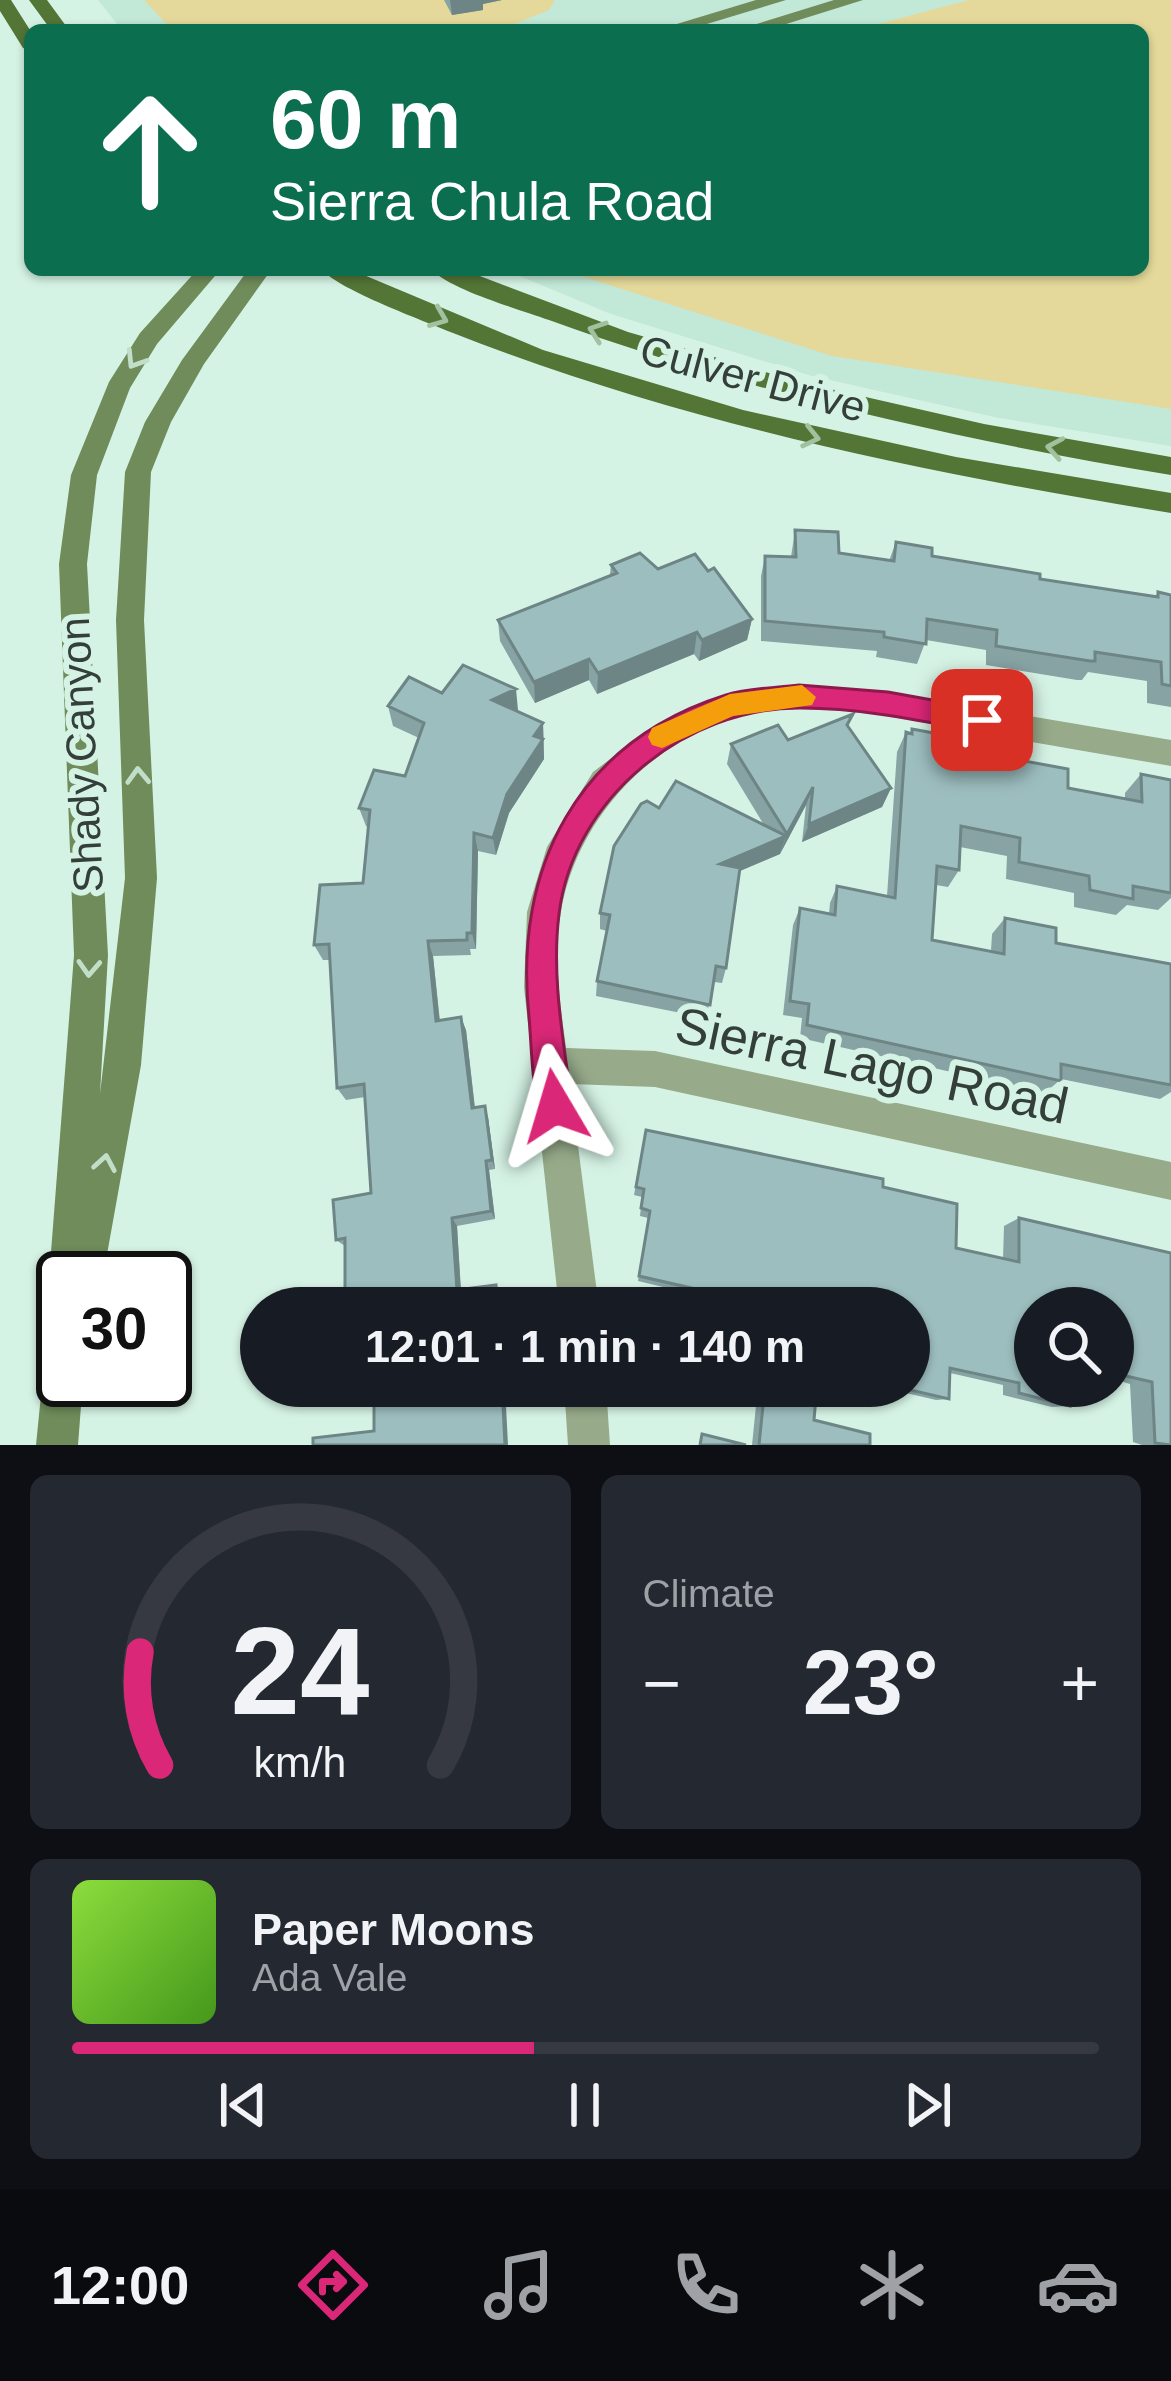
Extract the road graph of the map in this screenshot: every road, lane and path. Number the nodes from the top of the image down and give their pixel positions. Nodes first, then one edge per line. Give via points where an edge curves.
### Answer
1 (2, 0) edge
2 (777, 0) edge
3 (849, 1) edge
4 (688, 24) edge
5 (767, 24) edge
6 (24, 35) edge
7 (204, 276) edge
8 (256, 276) edge
9 (347, 276) edge
10 (457, 276) edge
11 (1171, 466) edge
12 (1171, 503) edge
13 (1171, 753) edge
14 (550, 1065) junction
15 (1171, 1181) edge
16 (71, 1251) edge
17 (88, 1251) edge
18 (576, 1287) edge
19 (61, 1407) edge
20 (586, 1407) edge
21 (57, 1445) edge
22 (589, 1445) edge

1 - 6 main road
2 - 4 main road
3 - 5 main road
7 -> 16 main road, Shady Canyon via 128,371 84,475 73,564 91,955
17 -> 8 main road, Shady Canyon via 123,1065 141,878 130,620 138,472 194,360
9 -> 12 main road, Culver Drive via 493,340 676,401 902,457
11 -> 10 main road, Culver Drive via 958,430 767,384
13 - 14 street via 799,696 730,705 666,734 604,782 563,847 544,912
14 - 15 street, Sierra Lago Road via 655,1069
14 - 18 street
19 - 21 main road
20 - 22 street

